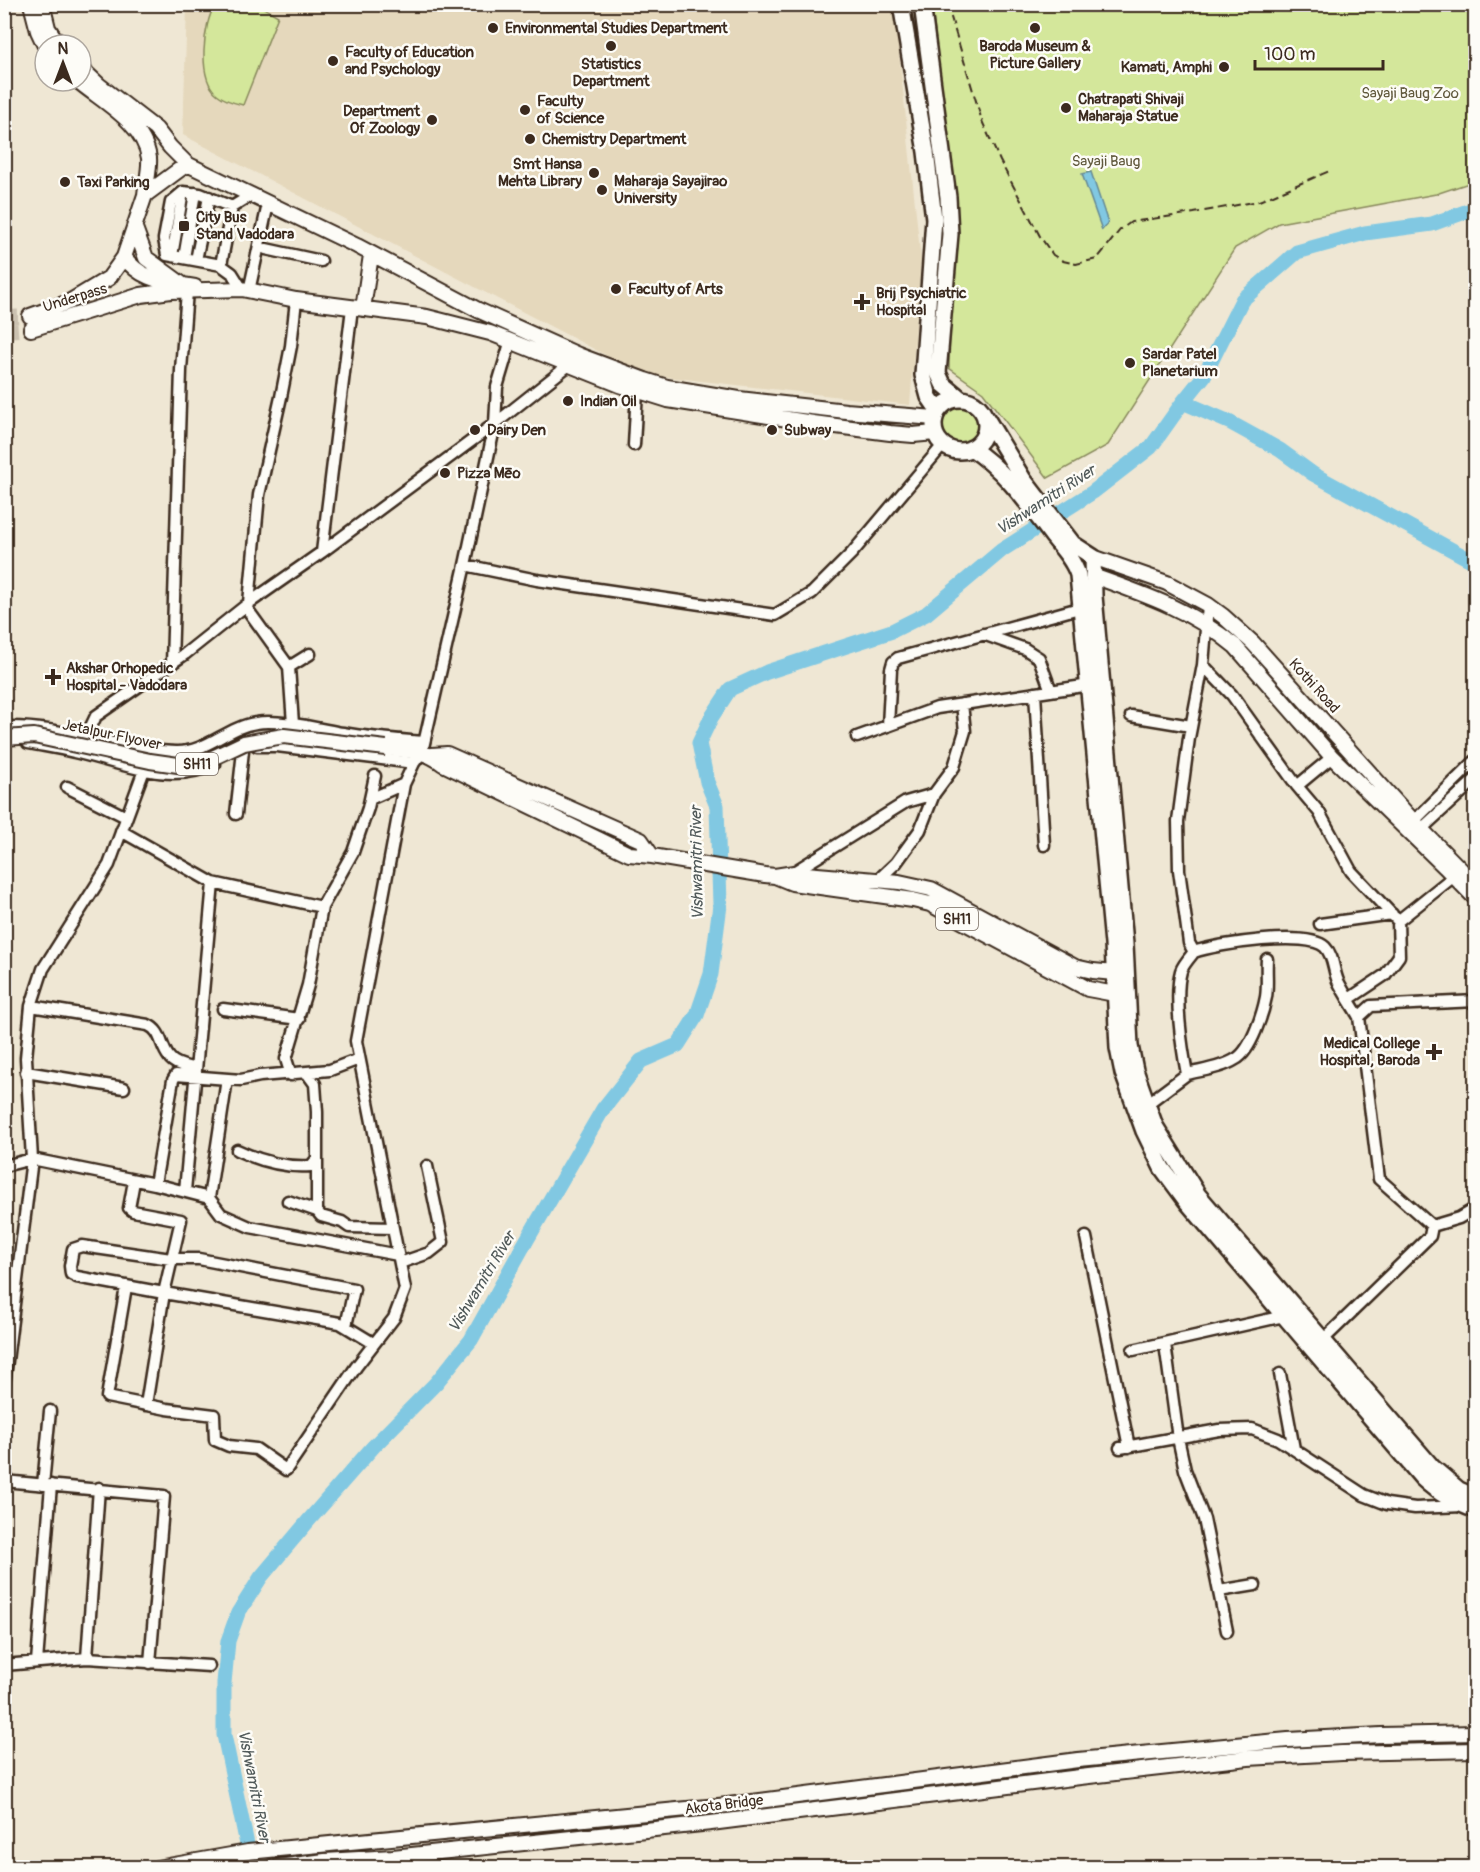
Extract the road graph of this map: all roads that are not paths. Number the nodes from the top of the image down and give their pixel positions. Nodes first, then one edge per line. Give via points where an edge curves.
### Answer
1 (31, 4) edge
2 (42, 4) edge
3 (901, 4) edge
4 (922, 4) edge
5 (39, 33) edge
6 (51, 33) edge
7 (93, 79) edge
8 (93, 93) edge
9 (187, 164) junction
10 (195, 193) junction
11 (145, 195) junction
12 (250, 196) junction
13 (208, 197) junction
14 (271, 206) junction
15 (232, 207) junction
16 (135, 228) junction
17 (266, 249) junction
18 (372, 255) junction
19 (124, 257) junction
20 (178, 257) junction
21 (196, 260) junction
22 (321, 261) dead end
23 (221, 265) junction
24 (185, 288) junction
25 (249, 291) junction
26 (296, 300) junction
27 (357, 309) junction
28 (511, 340) junction
29 (569, 365) junction
30 (637, 391) junction
31 (961, 399) junction
32 (985, 416) junction
33 (495, 424) junction
34 (938, 427) junction
35 (634, 445) dead end
36 (971, 448) junction
37 (1019, 483) junction
38 (1072, 548) junction
39 (322, 552) junction
40 (1093, 557) junction
41 (465, 565) junction
42 (1077, 571) junction
43 (1093, 576) junction
44 (247, 605) junction
45 (1208, 605) junction
46 (1083, 607) junction
47 (1205, 624) junction
48 (983, 634) junction
49 (310, 654) dead end
50 (172, 664) junction
51 (1203, 665) junction
52 (289, 667) junction
53 (1090, 684) junction
54 (1051, 691) junction
55 (1035, 693) junction
56 (962, 704) junction
57 (1131, 716) dead end
58 (293, 724) junction
59 (888, 726) junction
60 (1191, 726) junction
61 (4, 727) edge
62 (87, 737) junction
63 (857, 737) dead end
64 (4, 738) edge
65 (28, 743) dead end
66 (151, 750) junction
67 (243, 751) junction
68 (423, 753) junction
69 (1332, 757) junction
70 (1476, 760) edge
71 (144, 769) junction
72 (375, 776) dead end
73 (1476, 779) edge
74 (404, 784) junction
75 (1298, 786) junction
76 (67, 787) dead end
77 (934, 794) junction
78 (370, 799) junction
79 (236, 814) dead end
80 (126, 817) junction
81 (1414, 829) junction
82 (121, 831) junction
83 (1044, 845) dead end
84 (792, 873) junction
85 (770, 876) junction
86 (1454, 876) junction
87 (878, 880) junction
88 (213, 883) junction
89 (1476, 885) edge
90 (1476, 899) edge
91 (322, 907) junction
92 (1395, 917) junction
93 (1320, 924) dead end
94 (1194, 952) junction
95 (1267, 959) dead end
96 (1120, 973) junction
97 (1121, 994) junction
98 (1349, 999) junction
99 (1476, 1001) edge
100 (31, 1006) junction
101 (223, 1009) dead end
102 (1359, 1017) junction
103 (299, 1019) junction
104 (359, 1059) junction
105 (26, 1072) junction
106 (196, 1073) junction
107 (307, 1073) junction
108 (1187, 1074) junction
109 (291, 1075) junction
110 (227, 1079) junction
111 (124, 1088) dead end
112 (1147, 1104) junction
113 (237, 1150) dead end
114 (32, 1159) junction
115 (317, 1159) junction
116 (4, 1166) edge
117 (427, 1166) dead end
118 (134, 1181) junction
119 (155, 1184) junction
120 (185, 1191) junction
121 (209, 1198) junction
122 (288, 1201) dead end
123 (1476, 1208) edge
124 (317, 1211) junction
125 (1432, 1226) junction
126 (393, 1227) junction
127 (1086, 1237) dead end
128 (171, 1259) junction
129 (399, 1259) junction
130 (126, 1287) junction
131 (164, 1293) junction
132 (1284, 1316) junction
133 (346, 1326) junction
134 (1323, 1340) junction
135 (373, 1344) junction
136 (1165, 1344) junction
137 (1133, 1350) dead end
138 (1280, 1374) dead end
139 (4, 1385) edge
140 (146, 1405) junction
141 (50, 1411) dead end
142 (1178, 1437) junction
143 (1294, 1449) junction
144 (4, 1481) edge
145 (47, 1485) junction
146 (99, 1488) junction
147 (1473, 1503) edge
148 (1255, 1585) dead end
149 (1219, 1591) junction
150 (1227, 1631) dead end
151 (87, 1658) junction
152 (37, 1662) junction
153 (150, 1663) junction
154 (4, 1665) edge
155 (208, 1666) dead end
156 (1476, 1733) edge
157 (1476, 1750) edge
158 (157, 1868) edge
159 (271, 1868) edge

1 - 5 main road
2 - 6 main road
3 - 34 highway via 932,192 934,231 923,360 925,386
4 - 31 highway via 950,234 938,373
7 - 9 main road via 156,129
8 - 11 main road, Underpass via 142,137 149,161
9 - 11 main road
9 - 12 main road
10 - 13 street
10 - 20 street
10 - 20 street via 183,192 171,202 164,239 167,255
11 - 16 main road, Underpass
12 - 14 main road
12 - 15 street
13 - 15 street
13 - 21 street
14 - 17 street
14 - 18 main road
14 - 25 street
15 - 23 street
16 - 19 main road, Underpass
16 - 24 main road via 146,258
17 - 22 street
17 - 25 street
18 - 27 main road
18 - 34 main road via 478,310 578,355 667,387
19 - 24 main road via 141,274
19 - 24 main road, Underpass via 108,278 85,294 30,322
20 - 21 street
21 - 23 street
23 - 25 street
24 - 25 main road
24 - 50 street
25 - 26 main road
26 - 27 main road
26 - 44 street via 291,346 259,495
27 - 28 main road via 427,317
27 - 39 street
28 - 29 main road
28 - 33 street via 498,387
29 - 30 main road
29 - 33 street
30 - 34 main road via 697,405 913,435
30 - 35 street
31 - 32 highway via 976,404
31 - 34 highway via 944,404
32 - 36 highway via 983,438
32 - 37 highway
33 - 39 street
33 - 41 street
34 - 36 highway via 957,451
34 - 41 street via 852,554 812,593 775,615 537,580
36 - 37 highway
37 - 38 highway
38 - 40 highway
38 - 42 highway
39 - 44 street
40 - 43 highway
40 - 45 main road, Kothi Road via 1167,584
41 - 68 street
42 - 43 highway
42 - 46 highway
43 - 47 main road, Kothi Road via 1158,600
43 - 96 highway
44 - 50 street
44 - 52 street
45 - 47 street
45 - 81 main road, Kothi Road via 1253,643
46 - 48 street
46 - 53 highway
47 - 51 street
47 - 69 main road, Kothi Road via 1247,657
48 - 54 street via 1039,658
48 - 59 street via 893,662
49 - 52 street
50 - 62 street via 96,716
51 - 60 street
51 - 75 street via 1232,695
52 - 58 street
53 - 54 street
53 - 96 highway
54 - 55 street
55 - 56 street
55 - 83 street
56 - 59 street via 937,708
56 - 77 street via 965,730 954,767
57 - 60 street
58 - 66 street via 257,723 206,746 179,752
58 - 68 street via 361,736
59 - 63 street
60 - 94 street via 1178,821 1178,860 1189,943
61 - 62 street via 27,726
62 - 66 street
64 - 68 main road, Jetalpur Flyover / SH11, bridge via 34,736 185,766 273,736
65 - 71 street
66 - 71 street
67 - 68 street via 277,746
67 - 71 street via 190,773
67 - 79 street
68 - 74 street
68 - 85 main road, Jetalpur Flyover / SH11 via 447,754 641,840 658,857
69 - 75 street
69 - 81 main road, Kothi Road
70 - 81 street
71 - 80 street
72 - 78 street
73 - 81 street
74 - 78 street
74 - 104 street via 356,1041
75 - 92 street via 1319,812 1351,871
76 - 80 street
77 - 84 street via 906,802
77 - 87 street via 920,830
78 - 91 street via 353,852
80 - 82 street
81 - 86 main road, Kothi Road
81 - 89 main road, Kothi Road
82 - 88 street
82 - 100 street via 109,865 43,969
84 - 85 main road
84 - 87 main road
85 - 97 main road, SH11 via 792,883 930,904 1088,989
86 - 90 main road, Kothi Road
86 - 92 street
87 - 96 main road via 931,889 1075,967
88 - 91 street
88 - 106 street
91 - 103 street
92 - 93 street
92 - 98 street via 1399,956 1385,975
94 - 98 street via 1210,946 1297,938 1323,945
94 - 108 street via 1181,970 1179,1005
95 - 108 street via 1266,995 1245,1051 1231,1062
96 - 97 highway
97 - 112 highway via 1135,1070
97 - 132 highway via 1118,1048 1123,1073 1162,1168
98 - 102 street
99 - 102 street via 1371,1006
100 - 105 street
100 - 106 street via 148,1024 159,1035 169,1057
101 - 103 street
102 - 125 street via 1379,1179
103 - 109 street via 286,1059
104 - 107 street via 330,1070
104 - 126 street
105 - 111 street
105 - 114 street
106 - 110 street
106 - 119 street via 176,1075 173,1080
106 - 120 street
107 - 109 street
107 - 115 street via 315,1084
108 - 112 street
109 - 110 street
110 - 121 street
112 - 134 highway via 1155,1126 1198,1195
113 - 115 street via 256,1159 298,1167 311,1166
114 - 116 street
114 - 118 street
114 - 139 street
115 - 124 street
117 - 129 street via 443,1242 429,1253
118 - 119 street
118 - 128 street via 129,1208 181,1221
119 - 120 street
120 - 121 street
121 - 129 street via 221,1214 250,1227
122 - 124 street
123 - 125 street
124 - 126 street via 349,1227
125 - 134 street via 1430,1236
126 - 129 street
127 - 142 street via 1124,1448
128 - 130 street via 82,1246 73,1249 71,1274
128 - 131 street
128 - 133 street via 206,1260 354,1289
129 - 135 street via 405,1289 394,1318
130 - 131 street
130 - 140 street via 107,1397
131 - 133 street
131 - 140 street
132 - 136 street
132 - 147 highway via 1422,1478 1454,1502
133 - 135 street
134 - 147 highway via 1432,1467
135 - 140 street via 286,1470 256,1449 215,1440 214,1415
136 - 137 street
136 - 142 street
138 - 143 street
141 - 145 street
142 - 143 street via 1252,1429
142 - 149 street via 1185,1470 1204,1519
143 - 147 street via 1364,1495 1387,1504 1415,1508
144 - 145 street
145 - 146 street
145 - 152 street
146 - 151 street
146 - 153 street via 164,1496
148 - 149 street
149 - 150 street
151 - 152 street
151 - 153 street
152 - 154 street
153 - 155 street
156 - 158 main road via 1288,1740 1078,1760 728,1805 270,1850
157 - 159 main road, Akota Bridge via 1291,1755 699,1825

